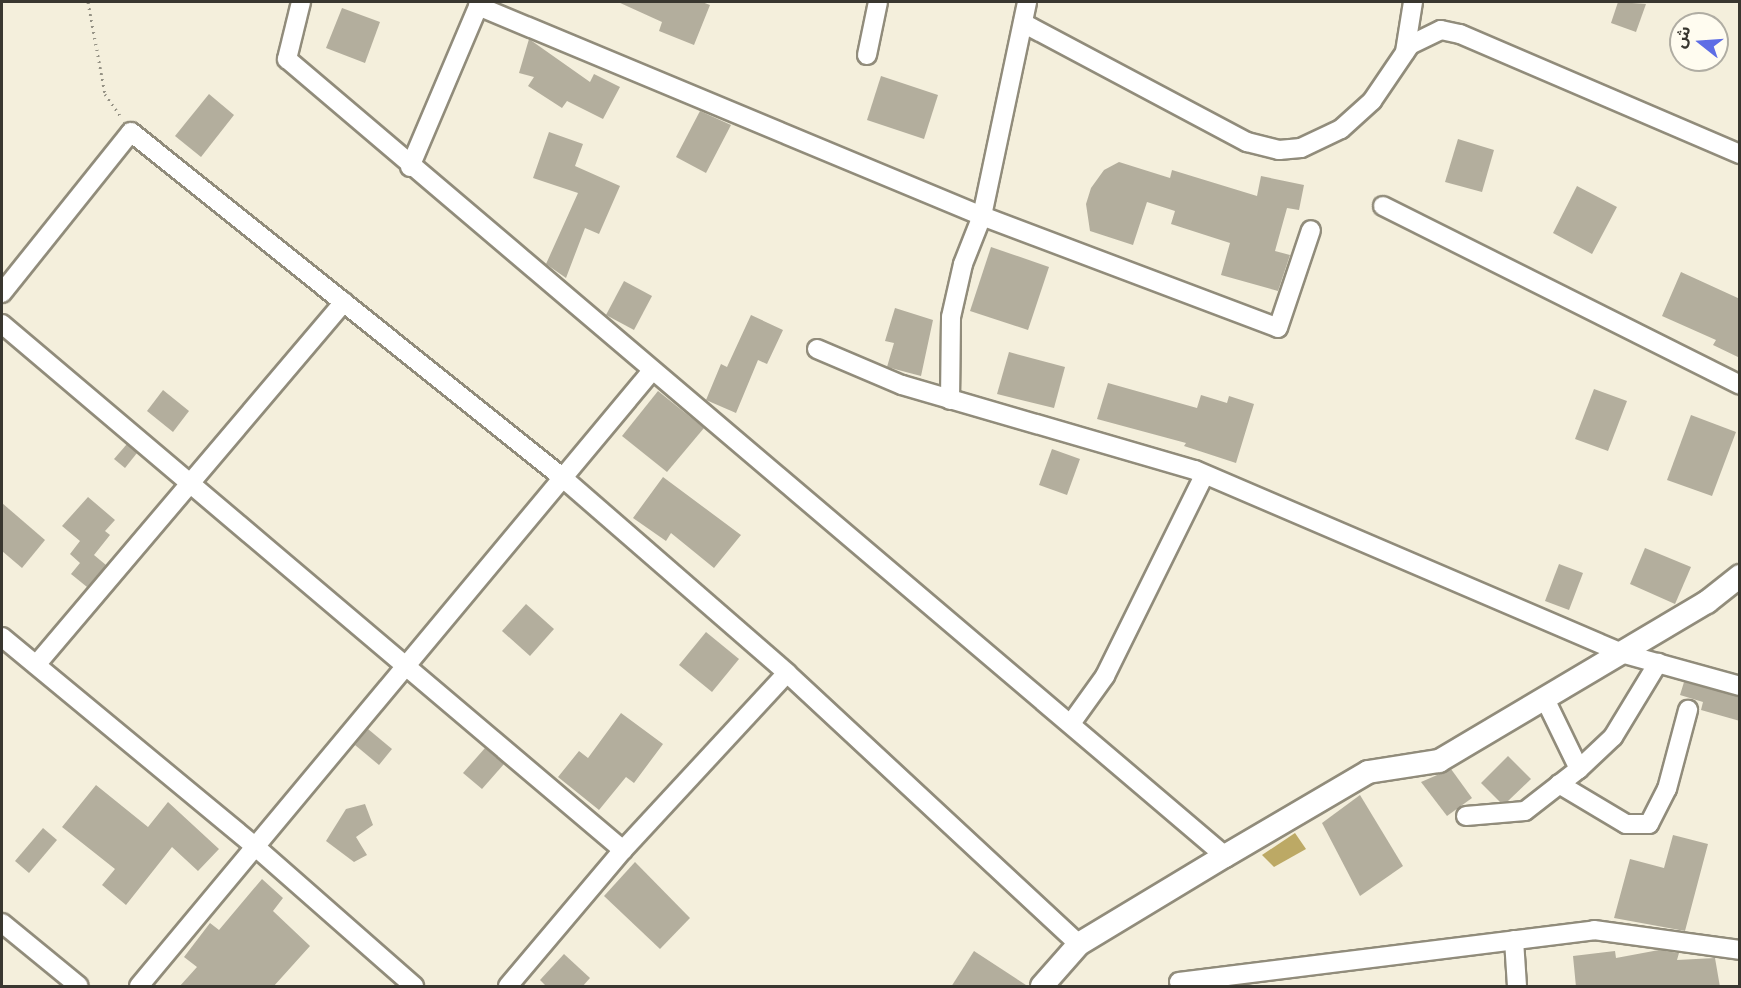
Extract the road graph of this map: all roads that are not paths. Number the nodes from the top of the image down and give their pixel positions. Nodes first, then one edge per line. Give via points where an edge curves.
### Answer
1 (300, 2) edge
2 (878, 2) edge
3 (1027, 2) edge
4 (1413, 2) edge
5 (479, 4) edge
6 (1023, 23) junction
7 (1406, 52) junction
8 (867, 55) dead end
9 (1740, 154) edge
10 (410, 166) junction
11 (1383, 206) dead end
12 (982, 216) junction
13 (1311, 230) dead end
14 (2, 293) edge
15 (344, 302) junction
16 (2, 324) edge
17 (817, 349) dead end
18 (651, 372) junction
19 (1740, 385) edge
20 (950, 400) junction
21 (1204, 476) junction
22 (563, 478) junction
23 (191, 483) junction
24 (1740, 576) edge
25 (2, 637) edge
26 (1621, 653) junction
27 (1658, 663) junction
28 (409, 665) junction
29 (36, 666) junction
30 (787, 672) junction
31 (1740, 686) edge
32 (1545, 699) junction
33 (1688, 711) dead end
34 (1072, 722) junction
35 (1579, 769) junction
36 (1559, 784) junction
37 (1466, 816) dead end
38 (258, 849) junction
39 (623, 850) junction
40 (1225, 856) junction
41 (2, 923) edge
42 (1514, 940) junction
43 (1079, 944) junction
44 (1740, 950) edge
45 (1179, 982) dead end
46 (79, 987) edge
47 (139, 987) edge
48 (414, 987) edge
49 (508, 987) edge
50 (1042, 987) edge
51 (1516, 987) edge

1 - 10 street via 287,59
2 - 8 street
3 - 6 street
4 - 7 street
5 - 10 street
5 - 12 street
6 - 7 street via 1247,142 1279,150 1320,142 1348,124 1387,81
6 - 12 street
7 - 9 street via 1441,30 1460,34
10 - 18 street
11 - 19 street
12 - 13 street via 1278,328
12 - 20 street via 963,264 951,317
14 - 15 street via 131,132
15 - 22 street
15 - 23 street
16 - 23 street
17 - 20 street via 902,385
18 - 22 street
18 - 34 street
20 - 21 street
21 - 26 street
21 - 34 street via 1115,656
22 - 28 street
22 - 30 street
23 - 28 street
23 - 29 street
24 - 26 street via 1707,602
25 - 29 street
26 - 27 street
26 - 32 street
27 - 31 street
27 - 35 street via 1613,737
28 - 38 street
28 - 39 street
29 - 38 street
30 - 39 street
30 - 43 street
32 - 35 street
32 - 40 street via 1439,761 1368,772
33 - 36 street via 1667,789 1649,824 1626,824
34 - 40 street
35 - 36 street
36 - 37 street via 1525,811
38 - 47 street
38 - 48 street
39 - 49 street
40 - 43 street
41 - 46 street
42 - 44 street via 1594,930
42 - 45 street
42 - 51 street
43 - 50 street

